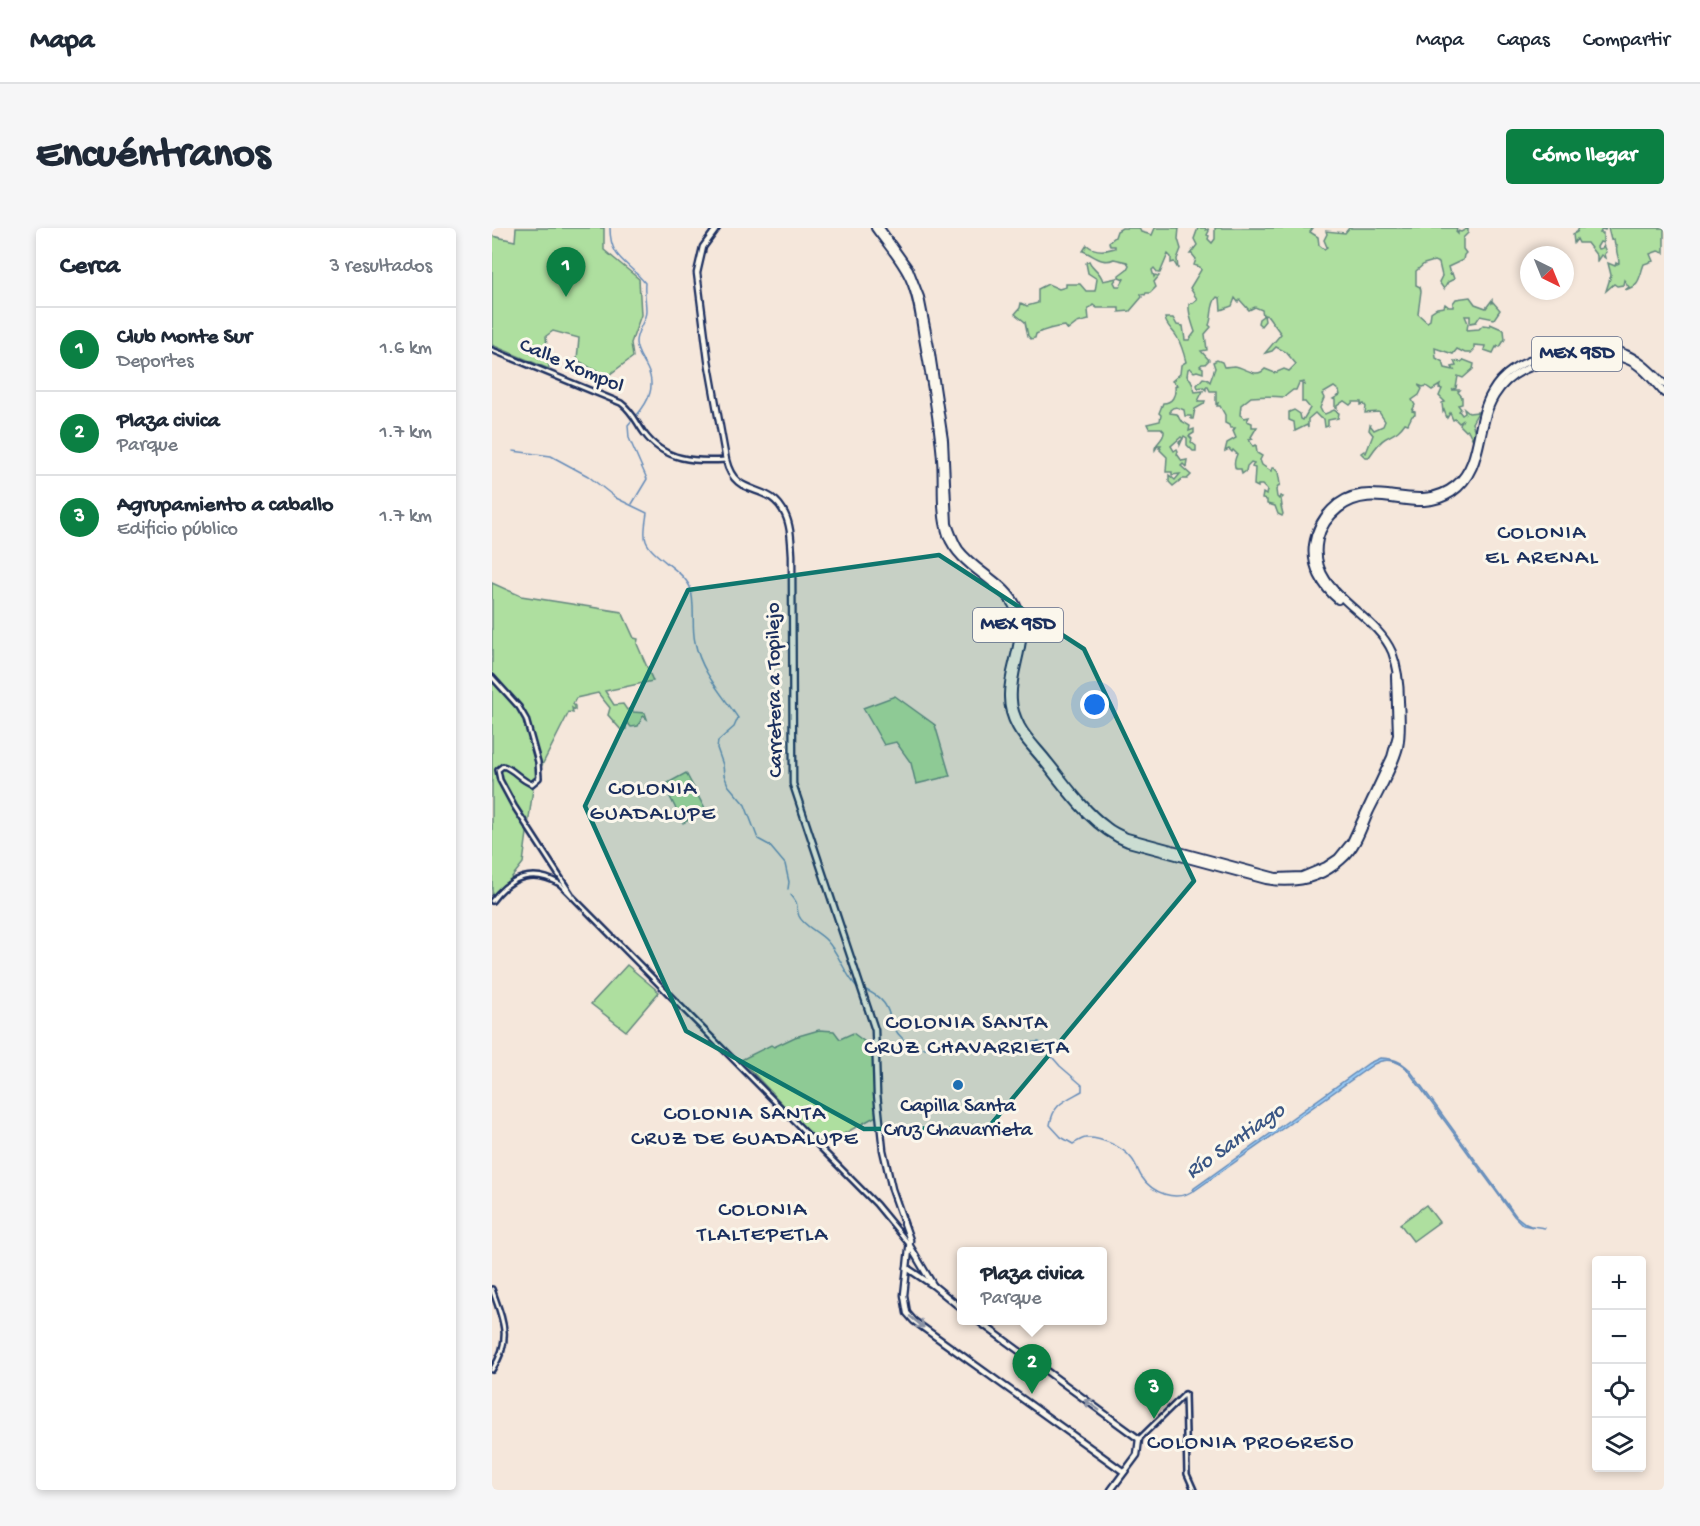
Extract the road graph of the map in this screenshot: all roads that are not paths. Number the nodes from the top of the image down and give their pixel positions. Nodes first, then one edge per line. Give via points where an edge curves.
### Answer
1 (717, 228) edge
2 (875, 228) edge
3 (880, 228) edge
4 (492, 350) edge
5 (1664, 384) edge
6 (1664, 393) edge
7 (726, 460) junction
8 (492, 677) edge
9 (572, 896) junction
10 (492, 902) edge
11 (910, 1246) junction
12 (907, 1268) junction
13 (934, 1286) junction
14 (492, 1289) edge
15 (957, 1305) edge
16 (984, 1325) edge
17 (492, 1370) edge
18 (1139, 1439) junction
19 (1124, 1472) junction
20 (1111, 1490) edge
21 (1194, 1490) edge

1 - 7 main road, Carretera a Topilejo via 703,247 697,273
2 - 6 highway, MEX 95D via 914,289 937,422 948,537 960,558 1005,596 1016,614 1018,642 1008,697 1017,729 1070,794 1112,835 1128,843 1266,880 1305,880 1342,861 1357,841 1399,745 1400,683 1391,651 1373,625 1331,587 1320,568 1319,539 1329,518 1362,497 1421,503 1438,500 1463,484 1472,471 1495,396 1509,378 1531,366 1582,353 1609,353 1641,369
3 - 5 highway, MEX 95D via 909,269 920,297 944,440 951,533 964,555 1008,592 1021,616 1023,638 1013,691 1020,725 1075,793 1113,830 1268,876 1302,876 1326,866 1343,852 1387,767 1397,735 1395,677 1388,654 1368,625 1328,592 1316,569 1313,544 1329,511 1357,494 1375,492 1421,498 1455,485 1468,468 1483,410 1494,387 1513,369 1531,360 1580,348 1607,348 1640,362
4 - 7 street, Calle Xompol via 615,400 628,408 647,437 670,455
7 - 11 main road, Carretera a Topilejo via 734,479 773,499 785,513 789,526 793,784 875,1030 883,1150
8 - 9 street via 523,714 539,767 539,778 532,784 503,766 498,770 500,780
9 - 10 street via 555,881 531,876 505,886
9 - 11 street via 876,1204
11 - 12 main road
11 - 13 main road
12 - 13 main road
12 -> 19 main road via 905,1303 914,1321
13 - 15 main road
14 - 17 street via 506,1339
18 -> 16 main road
18 - 19 main road via 1137,1455
18 - 21 street via 1185,1394 1187,1474
19 - 20 main road

